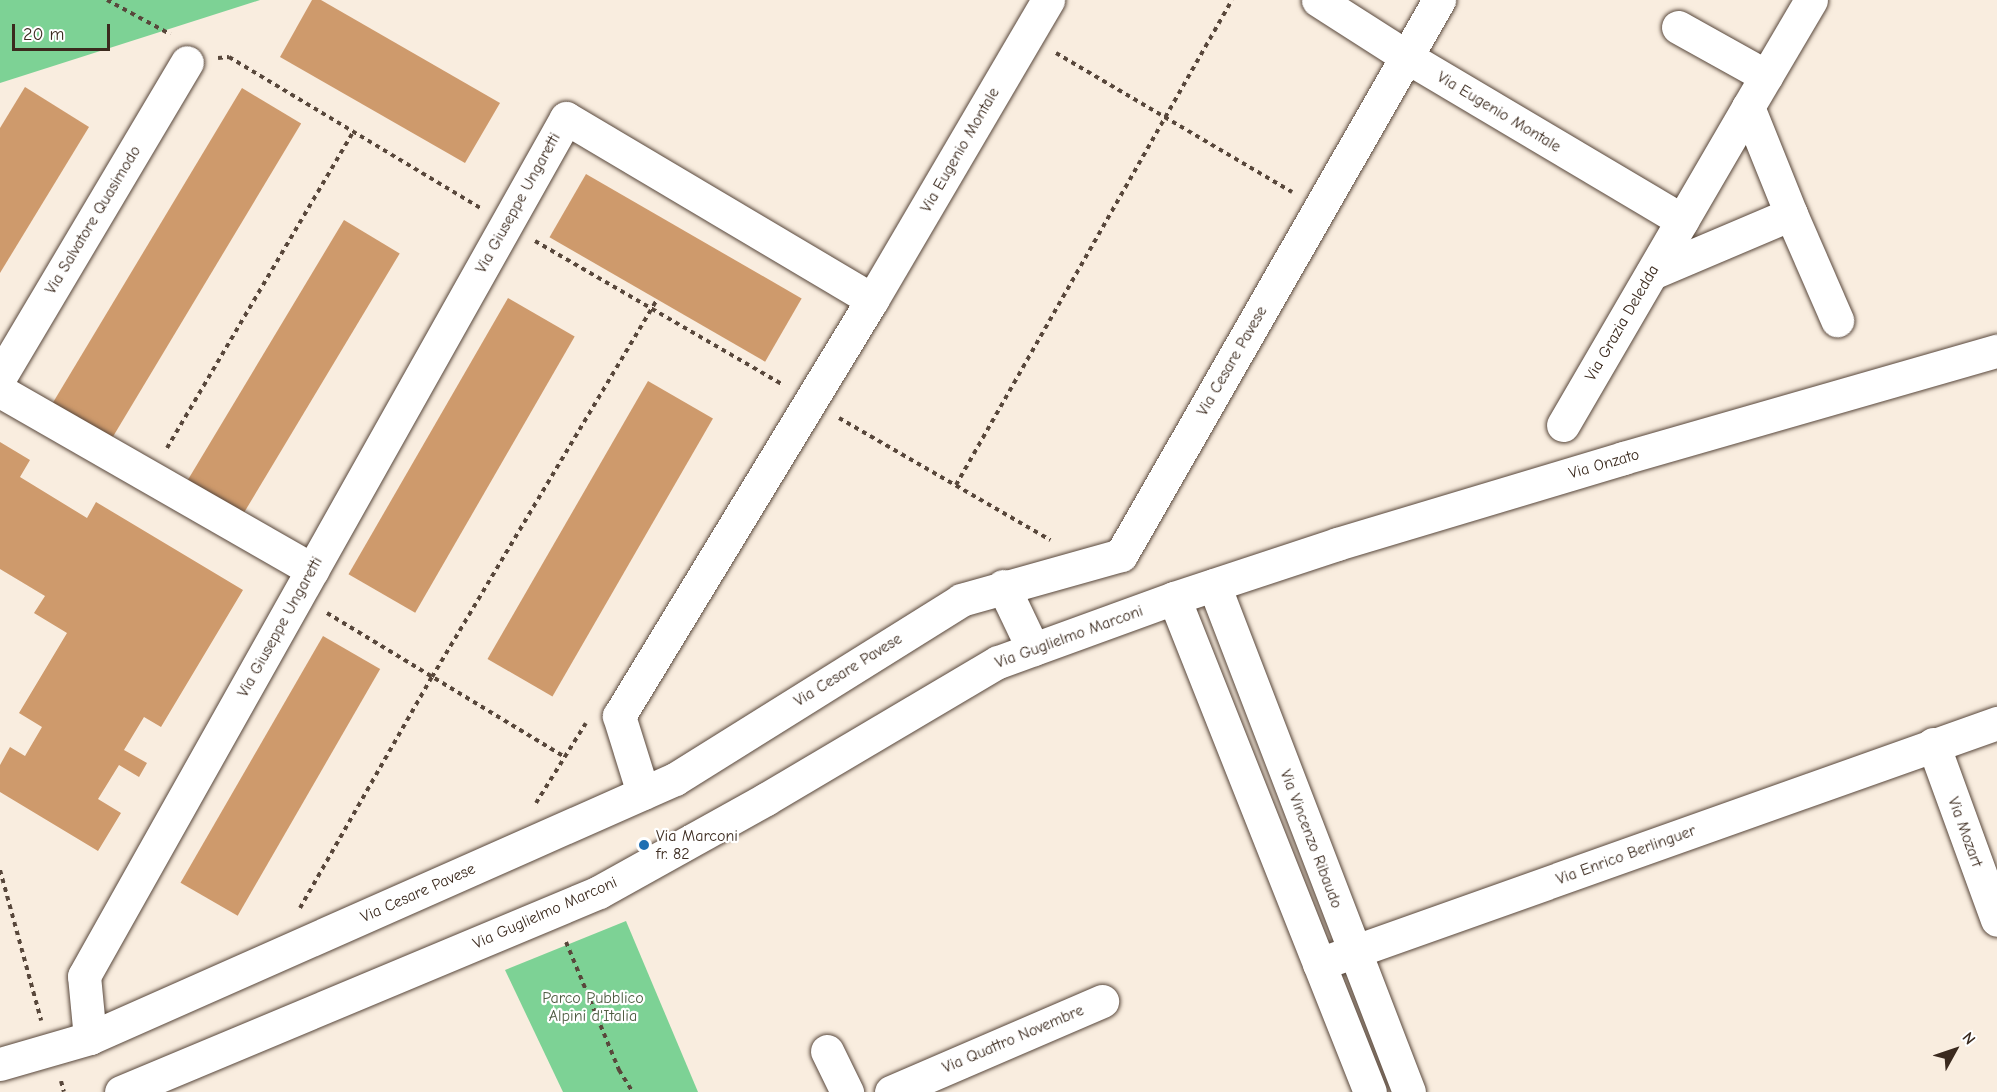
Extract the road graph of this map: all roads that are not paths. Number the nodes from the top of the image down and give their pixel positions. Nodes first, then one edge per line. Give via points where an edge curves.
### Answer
1 (1048, 0) edge
2 (1318, 0) edge
3 (1439, 0) edge
4 (1811, 0) edge
5 (1678, 27) dead end
6 (1407, 57) junction
7 (187, 62) road end
8 (1766, 76) junction
9 (1748, 107) junction
10 (1791, 214) junction
11 (1682, 220) junction
12 (1652, 273) junction
13 (872, 300) junction
14 (1837, 320) dead end
15 (1997, 351) edge
16 (0, 377) edge
17 (0, 391) edge
18 (1563, 425) dead end
19 (305, 583) junction
20 (1214, 585) junction
21 (1003, 586) junction
22 (1174, 598) junction
23 (1033, 649) junction
24 (1997, 723) edge
25 (1933, 744) junction
26 (643, 793) junction
27 (1997, 920) edge
28 (1356, 953) junction
29 (1319, 964) junction
30 (1102, 1001) dead end
31 (90, 1038) junction
32 (827, 1051) dead end
33 (0, 1064) edge
34 (121, 1092) edge
35 (847, 1092) edge
36 (891, 1092) edge
37 (1370, 1092) edge
38 (1409, 1092) edge

1 - 13 street, Via Eugenio Montale
2 - 6 street, Via Eugenio Montale
3 - 6 street, Via Cesare Pavese
4 - 8 street, Via Grazia Deledda
5 - 8 street
6 - 11 street, Via Eugenio Montale
6 - 21 street, Via Cesare Pavese via 1121,555
7 - 16 street, Via Salvatore Quasimodo
8 - 9 street, Via Grazia Deledda
9 - 10 street
9 - 11 street, Via Grazia Deledda
10 - 12 street
10 - 14 street
11 - 12 street, Via Grazia Deledda
12 - 18 street, Via Grazia Deledda
13 - 19 street, Via Giuseppe Ungaretti via 566,118
13 - 26 street via 620,716
15 - 20 street, Via Onzato via 1613,461
17 - 19 street via 150,477
19 - 31 street, Via Giuseppe Ungaretti via 84,976
20 - 22 street, Via Guglielmo Marconi
20 - 28 street, Via Vincenzo Ribaudo
21 - 23 street
21 - 26 street, Via Cesare Pavese via 960,600 675,779
22 - 23 street, Via Guglielmo Marconi
22 - 29 street
23 - 34 street, Via Guglielmo Marconi via 998,662 599,892
24 - 25 street, Via Enrico Berlinguer
25 - 27 street, Via Mozart
25 - 28 street, Via Enrico Berlinguer
26 - 31 street, Via Cesare Pavese
28 - 29 street, Via Enrico Berlinguer
28 - 38 street, Via Vincenzo Ribaudo
29 - 37 street
30 - 36 street, Via Quattro Novembre
31 - 33 street, Via Cesare Pavese
32 - 35 street

